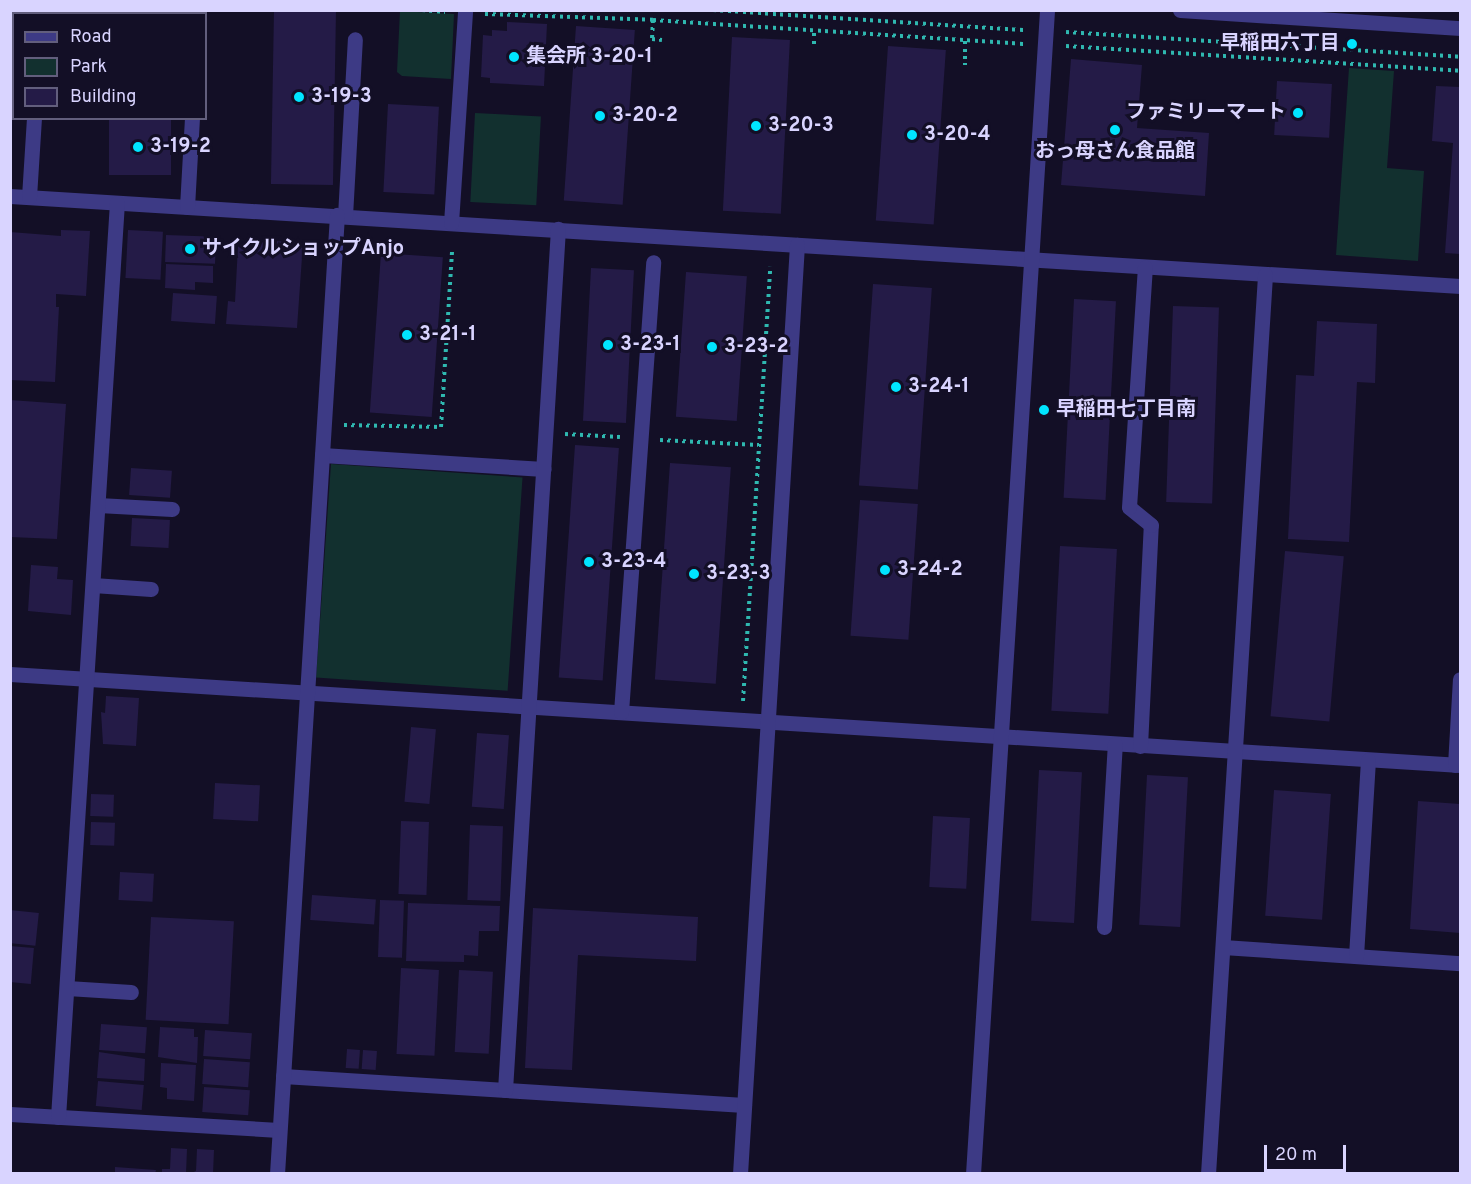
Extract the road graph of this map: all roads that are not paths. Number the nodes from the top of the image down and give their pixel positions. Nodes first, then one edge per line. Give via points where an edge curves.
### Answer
1 (1047, 10) edge
2 (1180, 10) edge
3 (465, 12) edge
4 (1461, 28) edge
5 (355, 39) dead end
6 (34, 120) edge
7 (192, 120) edge
8 (10, 196) edge
9 (29, 197) junction
10 (117, 203) junction
11 (187, 207) junction
12 (341, 216) junction
13 (451, 223) junction
14 (558, 230) junction
15 (797, 245) junction
16 (1032, 259) junction
17 (653, 262) dead end
18 (1145, 268) junction
19 (1265, 275) junction
20 (1461, 286) edge
21 (322, 454) junction
22 (544, 469) junction
23 (98, 505) junction
24 (172, 509) dead end
25 (93, 585) junction
26 (152, 590) dead end
27 (10, 674) edge
28 (87, 678) junction
29 (1461, 679) edge
30 (306, 693) junction
31 (530, 706) junction
32 (621, 712) junction
33 (769, 721) junction
34 (1001, 736) junction
35 (1115, 744) junction
36 (1140, 746) junction
37 (1235, 751) junction
38 (1368, 760) junction
39 (1458, 765) edge
40 (1104, 927) dead end
41 (1223, 947) junction
42 (1356, 956) junction
43 (1461, 963) edge
44 (67, 988) junction
45 (131, 992) dead end
46 (283, 1076) junction
47 (505, 1090) junction
48 (744, 1105) junction
49 (10, 1114) edge
50 (58, 1117) junction
51 (279, 1130) junction
52 (277, 1173) edge
53 (740, 1173) edge
54 (974, 1173) edge
55 (1208, 1173) edge

1 - 16 street
2 - 4 street
3 - 13 street
5 - 12 street
6 - 9 street
7 - 11 street
8 - 9 street
9 - 10 street
10 - 11 street
10 - 23 street
11 - 12 street
12 - 13 street
12 - 21 street
13 - 14 street
14 - 15 street
14 - 22 street
15 - 16 street
15 - 33 street
16 - 18 street
16 - 34 street
17 - 32 street
18 - 19 street
18 - 36 street via 1129,507 1151,525
19 - 20 street
19 - 37 street
21 - 22 street
21 - 30 street
22 - 31 street
23 - 24 street
23 - 25 street
25 - 26 street
25 - 28 street
27 - 28 street
28 - 30 street
28 - 44 street
29 - 39 street
30 - 31 street
30 - 46 street
31 - 32 street
31 - 47 street
32 - 33 street
33 - 34 street
33 - 48 street
34 - 35 street
34 - 54 street
35 - 36 street
35 - 40 street
36 - 37 street
37 - 38 street
37 - 41 street
38 - 39 street
38 - 42 street
41 - 42 street
41 - 55 street
42 - 43 street
44 - 45 street
44 - 50 street
46 - 47 street
46 - 51 street
47 - 48 street
48 - 53 street
49 - 50 street
50 - 51 street
51 - 52 street

